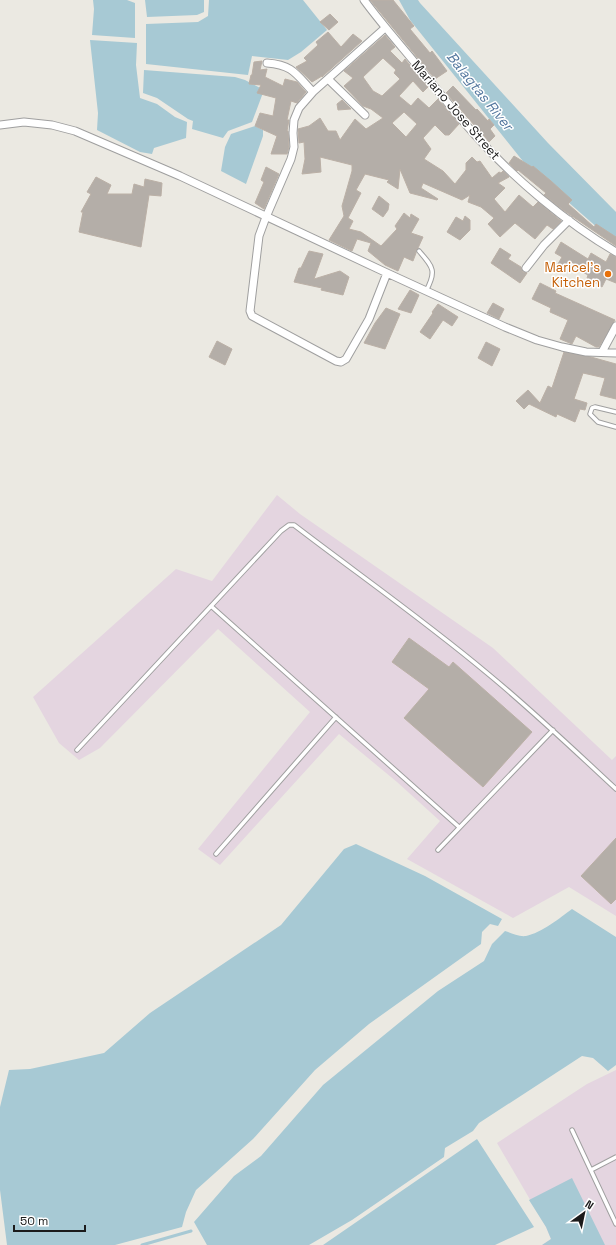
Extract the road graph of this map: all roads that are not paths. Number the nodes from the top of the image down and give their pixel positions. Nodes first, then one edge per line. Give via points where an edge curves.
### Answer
1 (364, 0) edge
2 (385, 28) junction
3 (267, 63) dead end
4 (328, 79) junction
5 (313, 92) junction
6 (365, 115) dead end
7 (0, 125) edge
8 (266, 217) junction
9 (570, 220) junction
10 (419, 251) dead end
11 (616, 252) edge
12 (526, 268) dead end
13 (387, 273) junction
14 (426, 291) junction
15 (616, 326) edge
16 (602, 352) junction
17 (616, 353) edge
18 (616, 412) edge
19 (616, 427) edge
20 (211, 606) junction
21 (336, 717) junction
22 (553, 730) junction
23 (77, 750) dead end
24 (616, 789) edge
25 (459, 827) junction
26 (438, 850) dead end
27 (216, 854) dead end
28 (572, 1130) dead end
29 (616, 1157) edge
30 (591, 1170) junction
31 (616, 1224) edge

1 - 2 street, Mariano Jose Street
2 - 4 street
2 - 9 street, Mariano Jose Street via 482,142 545,202
3 - 5 street via 280,64 293,71
4 - 5 street
4 - 6 street
5 - 8 street via 298,108 294,120 294,147 291,159
7 - 8 street via 24,122 75,131 180,176
8 - 13 street
8 - 13 street via 258,244 250,311 252,316 336,361 346,359 361,334
9 - 11 street, Mariano Jose Street
9 - 12 street via 544,245
10 - 14 lane via 432,272 432,280
13 - 14 street
14 - 16 street via 537,340 586,352
15 - 16 street
16 - 17 street
18 - 19 lane via 595,407 590,414 598,422
20 - 21 lane
20 - 22 lane via 282,531 289,525 294,525 488,673
20 - 23 lane
21 - 25 lane
21 - 27 lane
22 - 24 lane
22 - 25 lane
25 - 26 lane
28 - 30 lane
29 - 30 lane
30 - 31 lane

